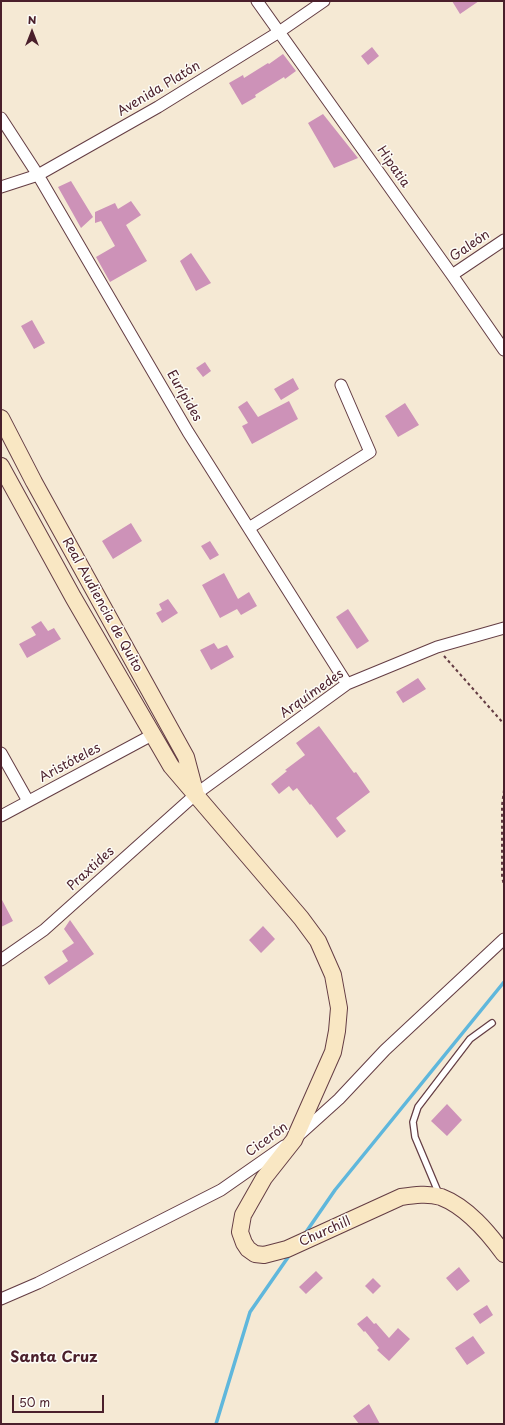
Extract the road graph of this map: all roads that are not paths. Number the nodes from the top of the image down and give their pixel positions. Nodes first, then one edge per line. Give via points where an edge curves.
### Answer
1 (257, 1) edge
2 (324, 1) edge
3 (279, 32) junction
4 (1, 118) edge
5 (38, 175) junction
6 (1, 187) edge
7 (504, 240) edge
8 (452, 275) junction
9 (504, 350) edge
10 (341, 385) dead end
11 (1, 418) edge
12 (1, 466) edge
13 (249, 528) junction
14 (504, 628) edge
15 (348, 684) junction
16 (152, 735) junction
17 (1, 753) edge
18 (196, 794) junction
19 (28, 801) junction
20 (1, 816) edge
21 (504, 939) edge
22 (1, 960) edge
23 (492, 1023) dead end
24 (294, 1140) junction
25 (440, 1197) junction
26 (504, 1254) edge
27 (1, 1299) edge

1 - 3 street, Hipatia
2 - 3 street, Avenida Platón
3 - 5 street, Avenida Platón via 158,107
3 - 8 street, Hipatia
4 - 5 street, Eurípides
5 - 6 street, Avenida Platón
5 - 13 street, Eurípides via 188,432
7 - 8 street, Galeón
8 - 9 street, Hipatia
10 - 13 street via 370,452
11 - 18 main road, Real Audiencia de Quito via 37,489 186,757
12 - 16 main road, Real Audiencia de Quito
13 - 15 street, Eurípides
14 - 15 street, Arquímedes via 436,647
15 - 18 street, Arquímedes
16 - 18 main road, Real Audiencia de Quito via 171,766
16 - 19 street, Aristóteles
17 - 19 street
18 - 22 street, Praxtides via 44,930
18 - 24 main road, Real Audiencia de Quito via 301,918 318,941 334,975 339,1008 333,1052
19 - 20 street, Aristóteles
21 - 24 street, Cicerón via 385,1050 339,1099
23 - 25 lane via 470,1040 418,1107 413,1122 415,1137
24 - 25 main road, Churchill via 264,1178 243,1215 240,1232 248,1249 255,1254 264,1255 287,1249 401,1198 414,1195
24 - 27 street, Cicerón via 221,1190 38,1283
25 - 26 main road, Churchill via 470,1215

